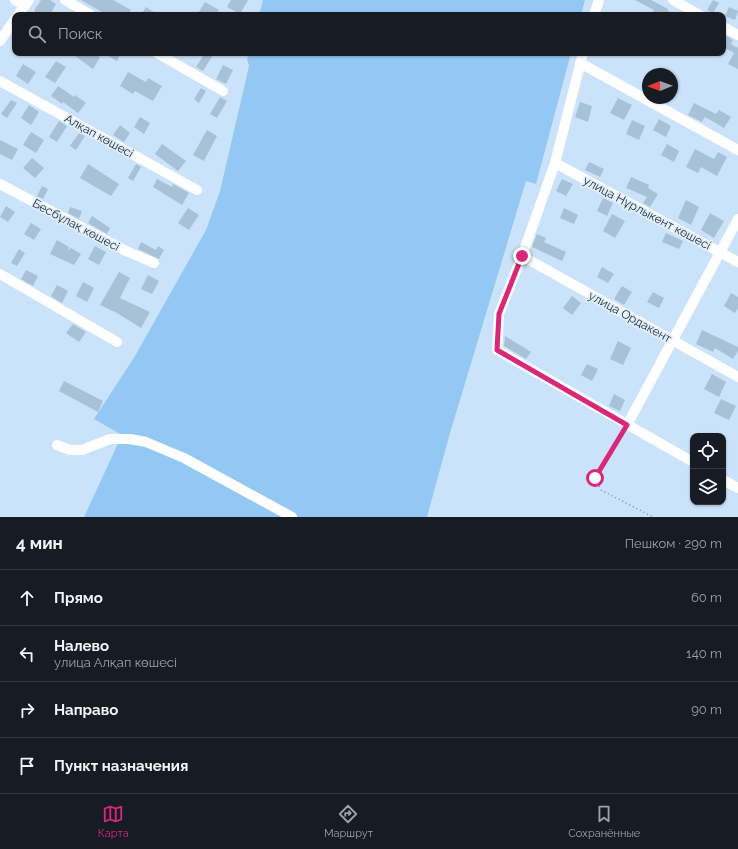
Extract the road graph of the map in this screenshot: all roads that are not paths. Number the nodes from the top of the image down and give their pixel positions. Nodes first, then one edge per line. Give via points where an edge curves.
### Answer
1 (15, 0) edge
2 (65, 0) edge
3 (599, 0) edge
4 (672, 0) edge
5 (27, 3) edge
6 (20, 12) edge
7 (86, 12) edge
8 (595, 12) edge
9 (694, 12) edge
10 (12, 23) edge
11 (726, 29) edge
12 (738, 35) edge
13 (0, 41) edge
14 (162, 56) edge
15 (582, 58) edge
16 (0, 81) edge
17 (223, 91) dead end
18 (738, 150) edge
19 (555, 163) junction
20 (0, 184) edge
21 (197, 190) dead end
22 (738, 219) edge
23 (720, 252) junction
24 (522, 256) junction
25 (738, 262) edge
26 (154, 263) dead end
27 (0, 274) edge
28 (673, 341) junction
29 (117, 342) dead end
30 (738, 377) edge
31 (627, 425) junction
32 (57, 445) dead end
33 (690, 460) edge
34 (726, 482) edge
35 (738, 488) edge
36 (292, 517) edge

1 - 5 street
2 - 7 street
3 - 8 street
4 - 9 street
5 - 6 street
10 - 13 street
11 - 12 street
14 - 17 street
15 - 18 street
15 - 19 street
16 - 21 street, Алқап көшесі
19 - 23 street, улица Нұрлыкент көшесі
19 - 24 street
20 - 26 street, Бесбұлақ көшесі via 126,251
22 - 23 street
23 - 25 street, улица Нұрлыкент көшесі
23 - 28 street
24 - 28 street, улица Ордакент
24 - 31 street via 499,314 497,350
27 - 29 street
28 - 30 street, улица Ордакент
28 - 31 street
31 - 33 street
32 - 36 street via 70,450 82,450 110,439 146,442 184,458
34 - 35 street

